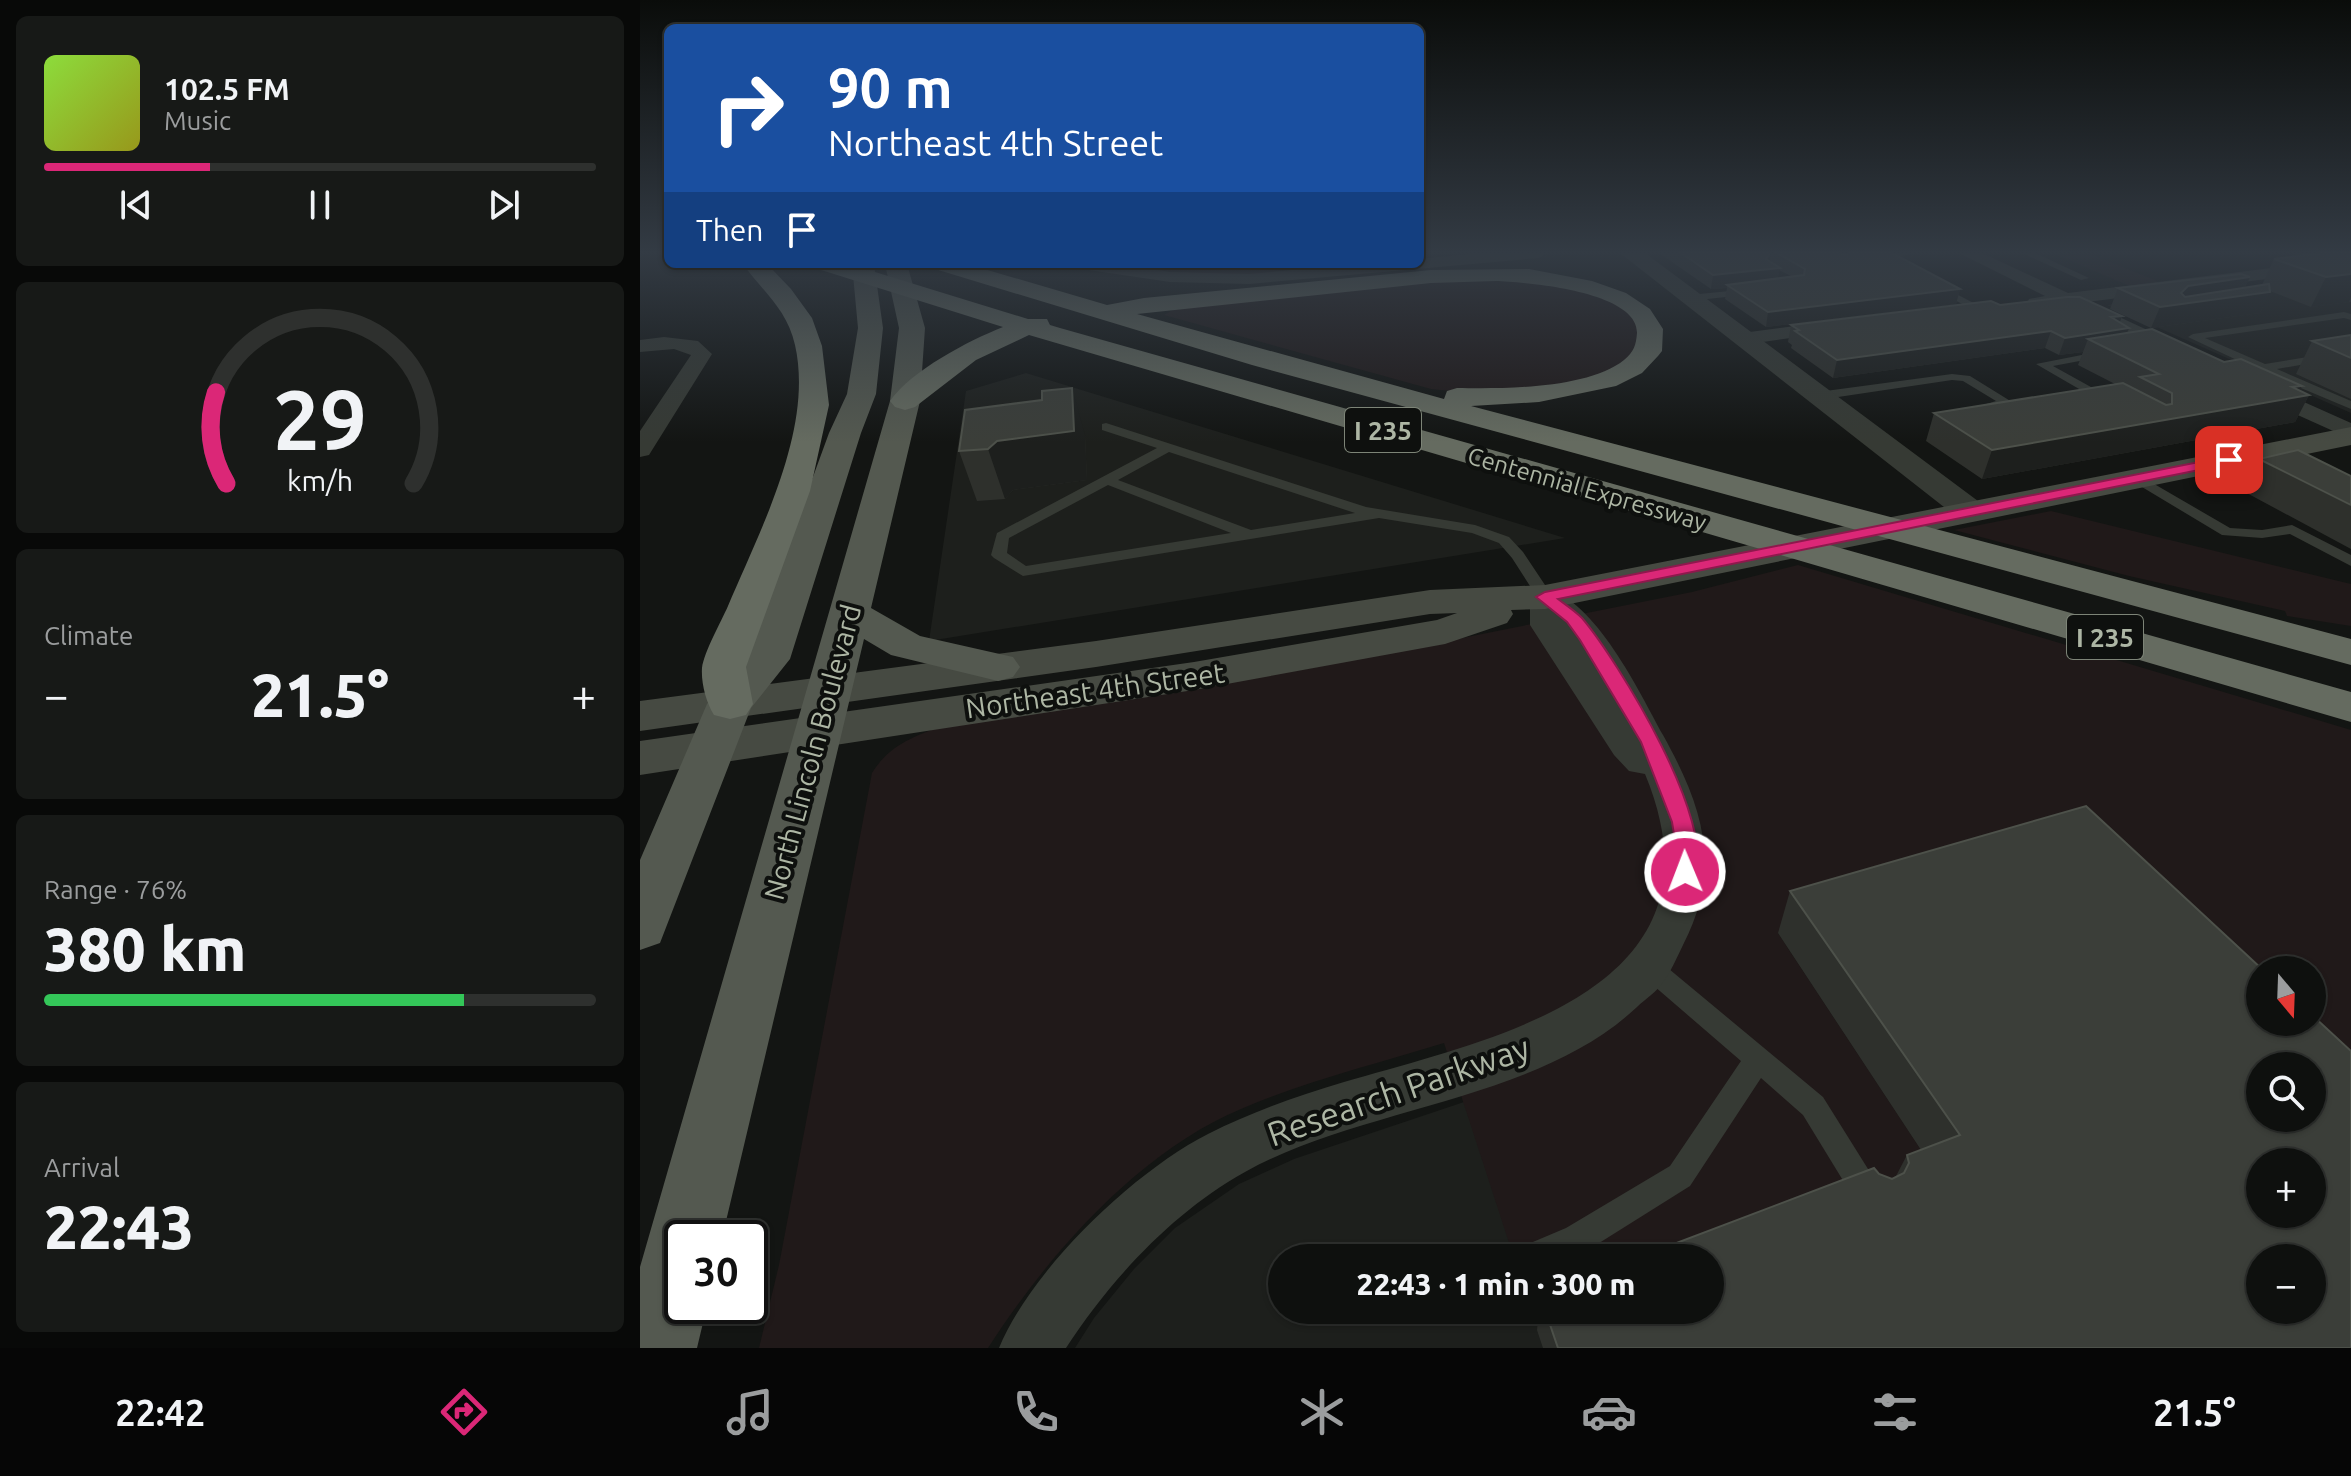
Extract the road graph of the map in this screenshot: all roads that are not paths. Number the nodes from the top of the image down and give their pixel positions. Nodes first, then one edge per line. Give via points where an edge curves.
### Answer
1 (798, 316) edge
2 (872, 316) edge
3 (909, 316) edge
4 (993, 316) edge
5 (1080, 316) edge
6 (1109, 316) edge
7 (1641, 316) edge
8 (1712, 316) edge
9 (2102, 316) edge
10 (2338, 316) edge
11 (1857, 324) edge
12 (1742, 339) junction
13 (2165, 345) junction
14 (640, 346) edge
15 (2135, 349) edge
16 (2121, 351) edge
17 (2351, 353) edge
18 (2262, 368) junction
19 (1383, 392) junction
20 (1818, 396) junction
21 (905, 401) junction
22 (2114, 404) edge
23 (2351, 405) edge
24 (1973, 411) edge
25 (1106, 427) dead end
26 (2351, 434) edge
27 (1167, 448) junction
28 (640, 450) edge
29 (2137, 478) junction
30 (1109, 481) junction
31 (1376, 514) junction
32 (1962, 528) junction
33 (1251, 535) junction
34 (2351, 561) edge
35 (1545, 597) junction
36 (2147, 597) junction
37 (849, 613) junction
38 (2351, 632) edge
39 (2351, 652) edge
40 (998, 667) junction
41 (2351, 707) edge
42 (823, 710) junction
43 (640, 716) edge
44 (722, 725) junction
45 (640, 758) edge
46 (640, 926) edge
47 (1648, 966) junction
48 (1758, 1059) junction
49 (1871, 1200) edge
50 (690, 1220) edge
51 (1565, 1244) edge
52 (664, 1321) edge
53 (657, 1348) edge
54 (1030, 1348) edge

1 - 44 highway via 809,346 814,405 793,491 724,667
2 - 44 main road via 855,416 768,659
3 - 21 main road, North Lincoln Boulevard
4 - 41 highway, Centennial Expressway / I 235
5 - 21 highway via 1035,325 964,353
6 - 19 highway, Centennial Expressway / I 235
7 - 19 highway via 1650,327 1649,345 1635,363 1604,380 1569,390 1496,397
8 - 12 street
9 - 13 street
10 - 18 lane via 2193,337
11 - 12 street
12 - 20 street
13 - 15 lane
13 - 26 street
14 - 28 street via 686,344 699,349 701,358
16 - 22 lane via 2042,364
17 - 18 lane
18 - 23 lane
19 - 32 highway, Centennial Expressway / I 235 via 1816,508
20 - 24 lane via 1952,377 1966,378 2006,402
20 - 32 street
21 - 37 main road, North Lincoln Boulevard
25 - 27 lane
26 - 29 main road, Northeast 4th Street
27 - 30 lane
27 - 31 lane
29 - 32 main road, Northeast 4th Street
29 - 34 lane via 2227,532 2292,529
30 - 33 lane
30 - 33 lane via 1002,536 999,555 1023,571
31 - 33 lane
31 - 35 lane via 1475,529 1504,540
32 - 35 main road, Northeast 4th Street
32 - 36 highway, Centennial Expressway / I 235
35 - 40 main road, Northeast 4th Street via 1430,602
35 - 42 main road, Northeast 4th Street via 1445,631 1102,691
35 - 47 street, Research Parkway via 1546,625 1627,746 1674,798 1687,847 1682,898 1672,928
36 - 38 highway
36 - 39 highway, Centennial Expressway / I 235
37 - 40 main road via 906,646
37 - 42 main road, North Lincoln Boulevard
40 - 42 main road, Northeast 4th Street
42 - 44 main road, Northeast 4th Street
42 - 50 main road, North Lincoln Boulevard
43 - 44 main road, Northeast 4th Street
44 - 45 main road, Northeast 4th Street
44 - 46 main road
47 - 48 lane
47 - 54 street, Research Parkway via 1615,1001 1554,1036 1467,1070 1296,1123 1226,1153 1175,1187 1110,1247 1074,1285
48 - 49 lane via 1813,1106
48 - 51 lane via 1680,1176
52 - 53 main road

